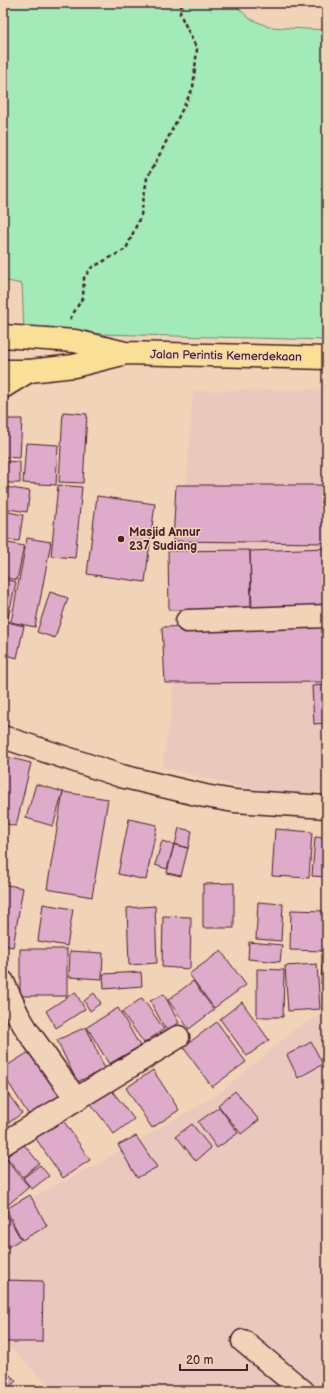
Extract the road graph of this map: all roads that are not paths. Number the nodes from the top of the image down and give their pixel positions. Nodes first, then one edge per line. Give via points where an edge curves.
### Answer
1 (3, 325) edge
2 (3, 336) edge
3 (29, 337) junction
4 (125, 354) junction
5 (327, 358) edge
6 (3, 371) edge
7 (29, 371) junction
8 (3, 387) edge
9 (327, 616) edge
10 (187, 621) dead end
11 (3, 737) edge
12 (327, 807) edge
13 (3, 982) edge
14 (178, 1037) dead end
15 (76, 1099) junction
16 (3, 1144) edge
17 (243, 1341) dead end
18 (303, 1391) edge

1 - 3 main road, Jalan Perintis Kemerdekaan
2 - 3 main road, Jalan Perintis Kemerdekaan
3 - 4 main road, Jalan Perintis Kemerdekaan via 75,341
4 - 5 main road, Jalan Perintis Kemerdekaan
4 - 7 main road, Jalan Perintis Kemerdekaan via 74,366
6 - 7 main road, Jalan Perintis Kemerdekaan
7 - 8 main road, Jalan Perintis Kemerdekaan
9 - 10 street
11 - 12 street via 121,776 186,792 234,800
13 - 15 street via 27,1030
14 - 15 street
15 - 16 street
17 - 18 street

